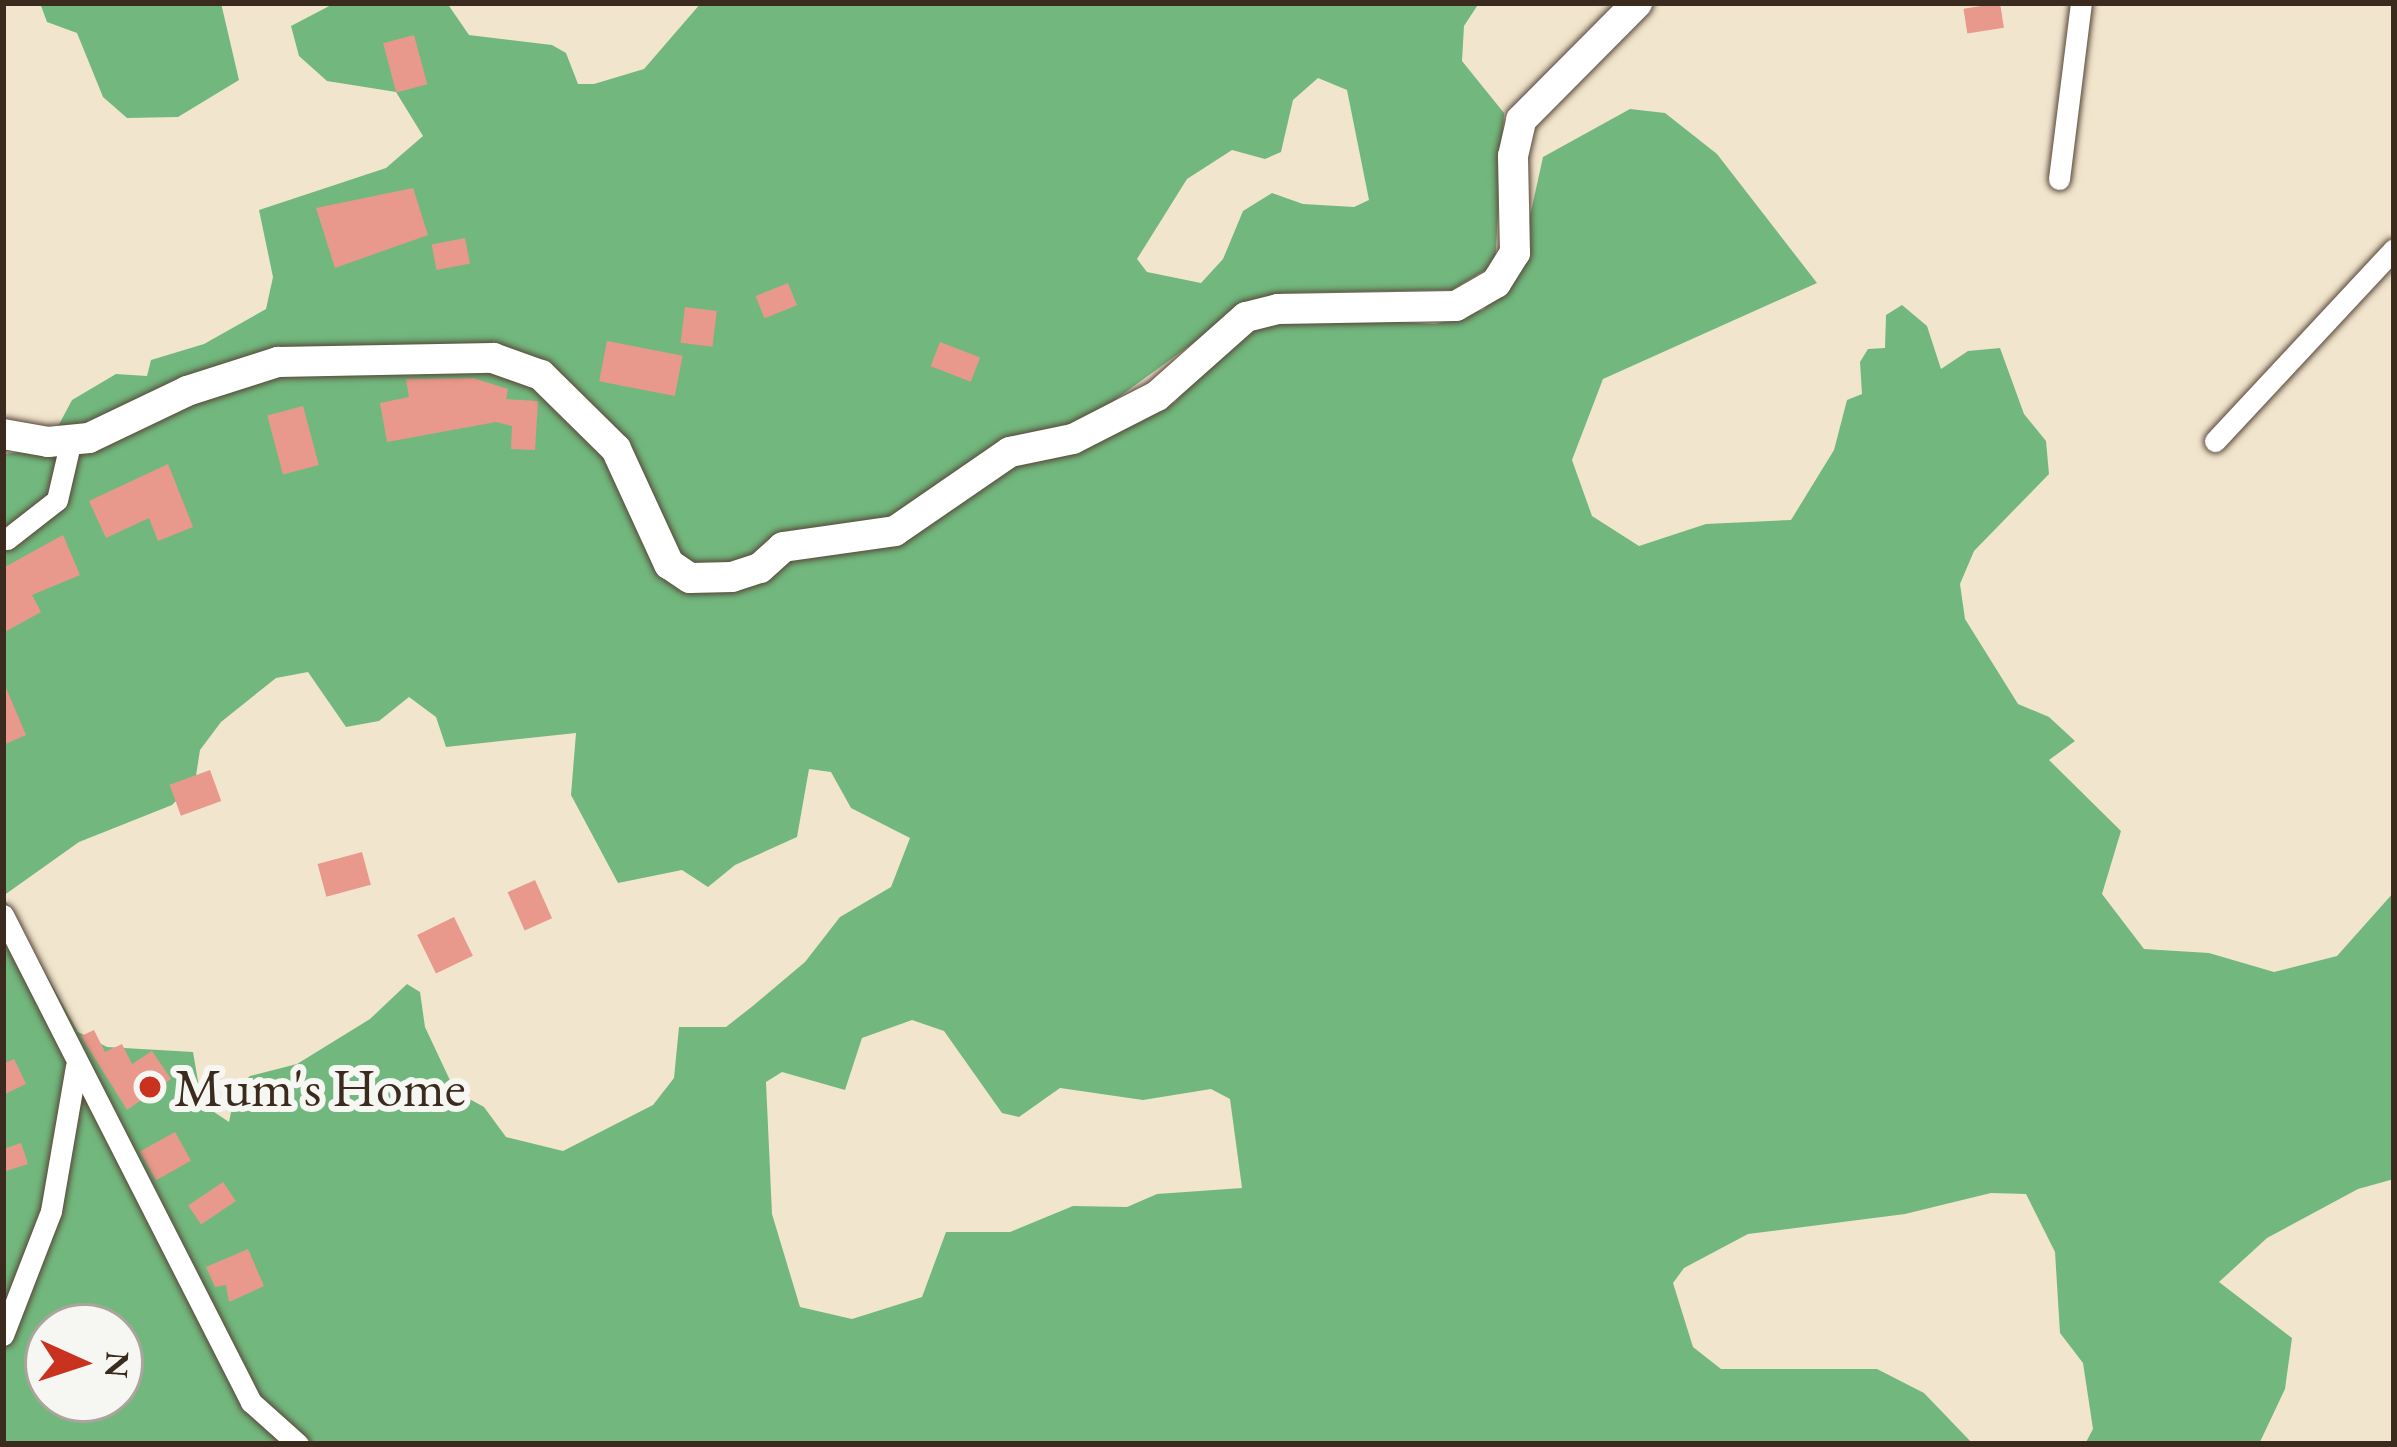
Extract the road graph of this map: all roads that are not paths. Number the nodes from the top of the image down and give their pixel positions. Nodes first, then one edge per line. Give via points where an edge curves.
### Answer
1 (1637, 3) edge
2 (2081, 3) edge
3 (2059, 179) dead end
4 (2394, 249) edge
5 (3, 434) edge
6 (71, 440) junction
7 (2215, 441) dead end
8 (4, 538) edge
9 (3, 915) edge
10 (76, 1065) junction
11 (3, 1336) edge
12 (298, 1444) edge

1 - 6 main road via 1521,120 1513,156 1515,253 1496,283 1456,306 1278,309 1246,317 1157,396 1072,439 1010,452 895,531 783,547 760,568 732,577 690,578 669,565 616,449 541,375 493,358 278,362 187,392 119,430
2 - 3 street
4 - 7 street
5 - 6 main road
6 - 8 street via 57,500
9 - 10 street
10 - 11 street via 51,1211
10 - 12 street via 250,1402

